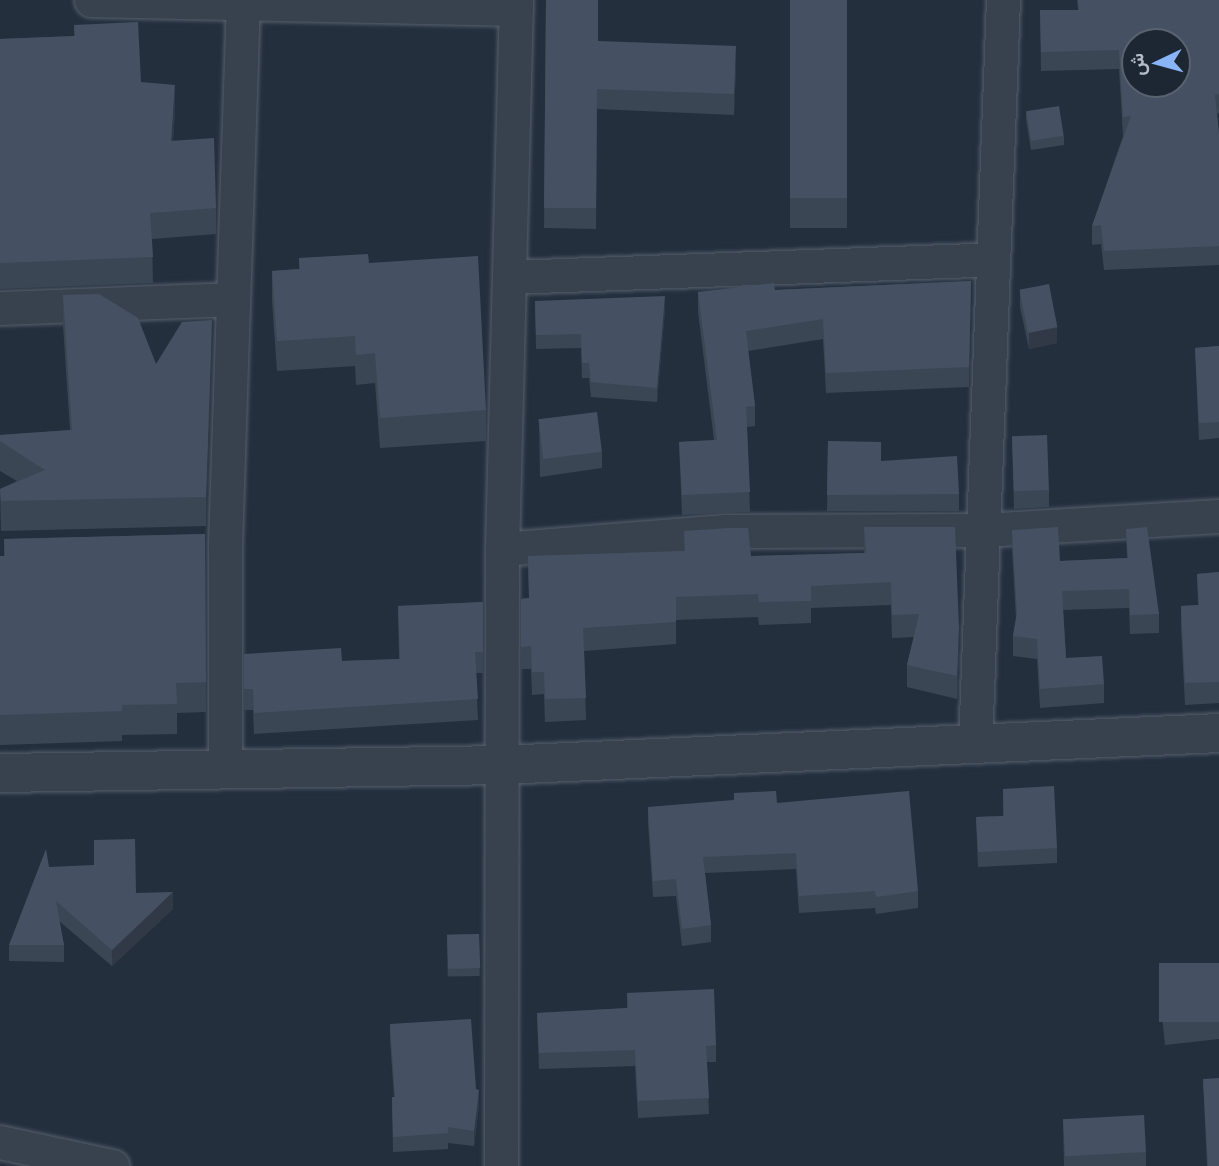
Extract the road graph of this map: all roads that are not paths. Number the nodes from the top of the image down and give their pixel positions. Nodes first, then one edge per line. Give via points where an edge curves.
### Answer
1 (91, 0) edge
2 (1003, 0) edge
3 (243, 2) edge
4 (516, 5) edge
5 (992, 259) junction
6 (510, 277) junction
7 (232, 299) junction
8 (0, 308) edge
9 (1219, 516) edge
10 (982, 530) junction
11 (502, 549) junction
12 (1219, 733) edge
13 (975, 745) junction
14 (501, 765) junction
15 (225, 769) junction
16 (0, 773) edge
17 (0, 1142) edge
18 (113, 1166) edge
19 (501, 1166) edge

1 - 3 street
2 - 5 street
3 - 4 street
3 - 7 street
4 - 6 street
5 - 6 street
5 - 10 street
6 - 11 street
7 - 8 street
7 - 15 street via 211,546
9 - 10 street
10 - 11 street via 728,531
10 - 13 street
11 - 14 street
12 - 13 street
13 - 14 street
14 - 15 street
14 - 19 street
15 - 16 street
17 - 18 street

